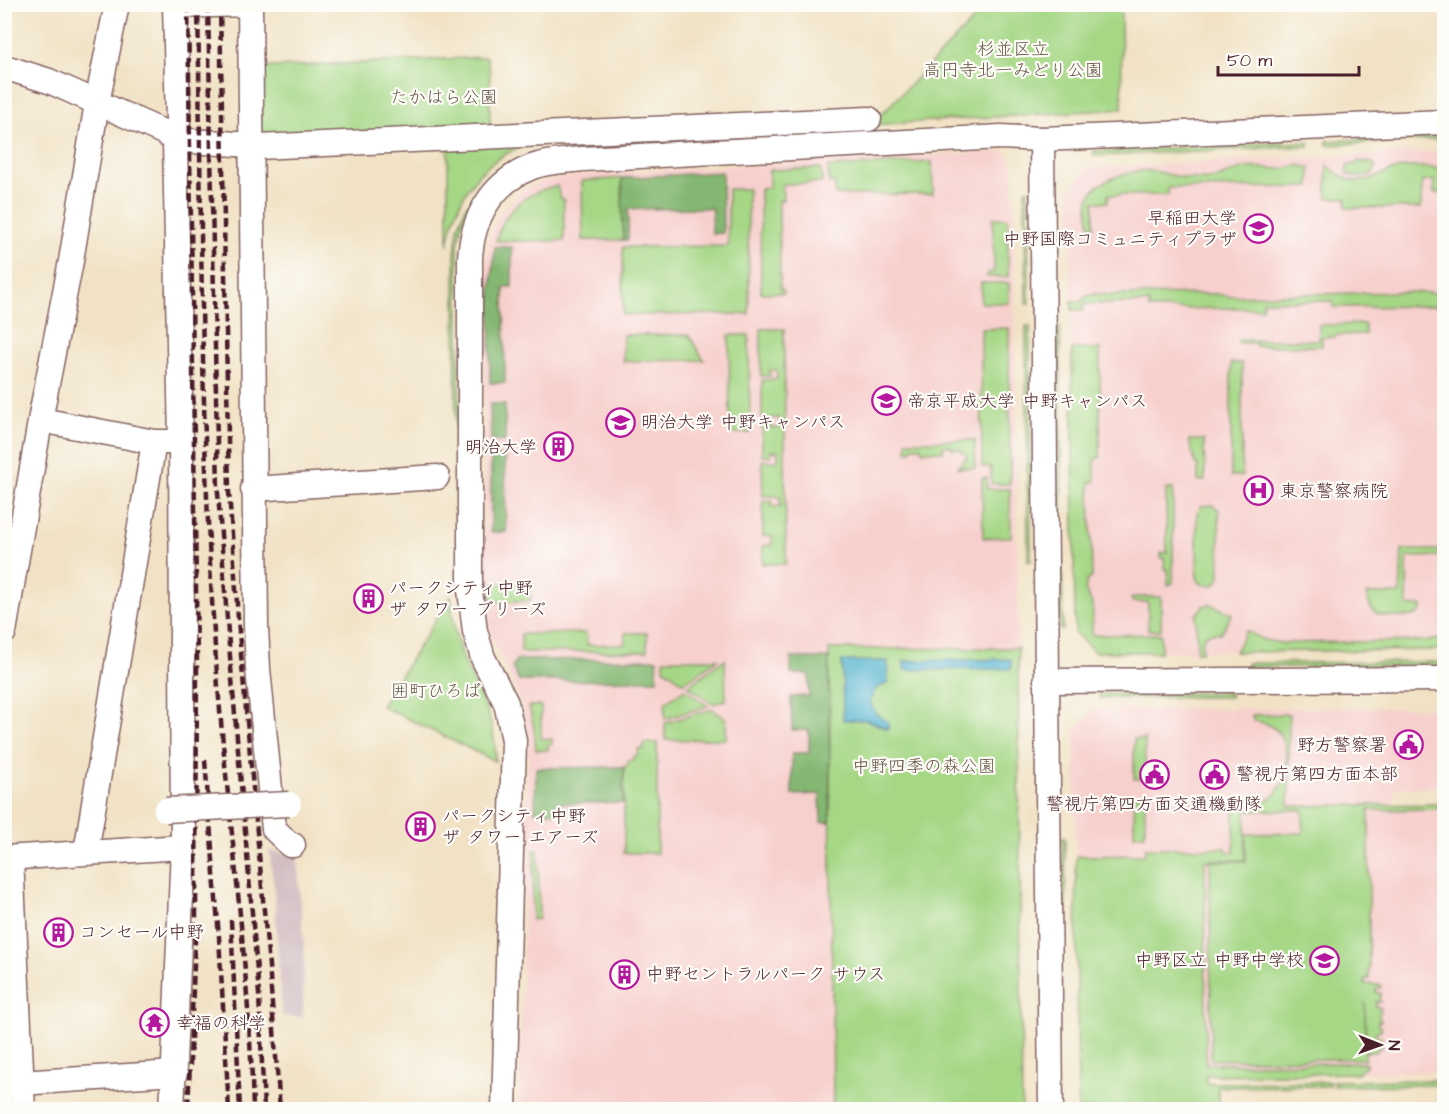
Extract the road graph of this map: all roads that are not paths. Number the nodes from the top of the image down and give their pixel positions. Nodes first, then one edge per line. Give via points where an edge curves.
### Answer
1 (117, 4) edge
2 (175, 5) edge
3 (4, 67) edge
4 (97, 104) junction
5 (869, 119) dead end
6 (1444, 122) edge
7 (1042, 139) junction
8 (175, 140) junction
9 (252, 145) junction
10 (41, 420) junction
11 (154, 442) junction
12 (181, 443) junction
13 (437, 477) dead end
14 (253, 489) junction
15 (4, 632) edge
16 (1444, 679) edge
17 (1046, 681) junction
18 (289, 804) dead end
19 (166, 810) dead end
20 (293, 845) dead end
21 (183, 847) junction
22 (86, 852) junction
23 (8, 858) edge
24 (175, 1073) junction
25 (13, 1084) edge
26 (23, 1110) edge
27 (172, 1110) edge
28 (504, 1110) edge
29 (1050, 1110) edge

1 - 4 street
2 - 8 street
2 - 9 street via 250,4
3 - 4 street via 48,81
4 - 8 street
4 - 10 street
5 - 9 street via 336,145
6 - 7 street
7 - 17 street
7 - 28 street via 1000,137 557,162 532,167 514,177 483,208 475,225 470,259 471,606 479,645 506,703 514,740
8 - 9 street
8 - 12 street
9 - 14 street
10 - 11 street
10 - 15 street
11 - 12 street
11 - 22 street
12 - 21 street
13 - 14 street
14 - 20 street via 258,669 274,829
16 - 17 street
17 - 29 street
18 - 19 street, bridge
21 - 22 street
21 - 24 street
22 - 23 street
23 - 25 street
24 - 25 street
24 - 27 street
25 - 26 street

